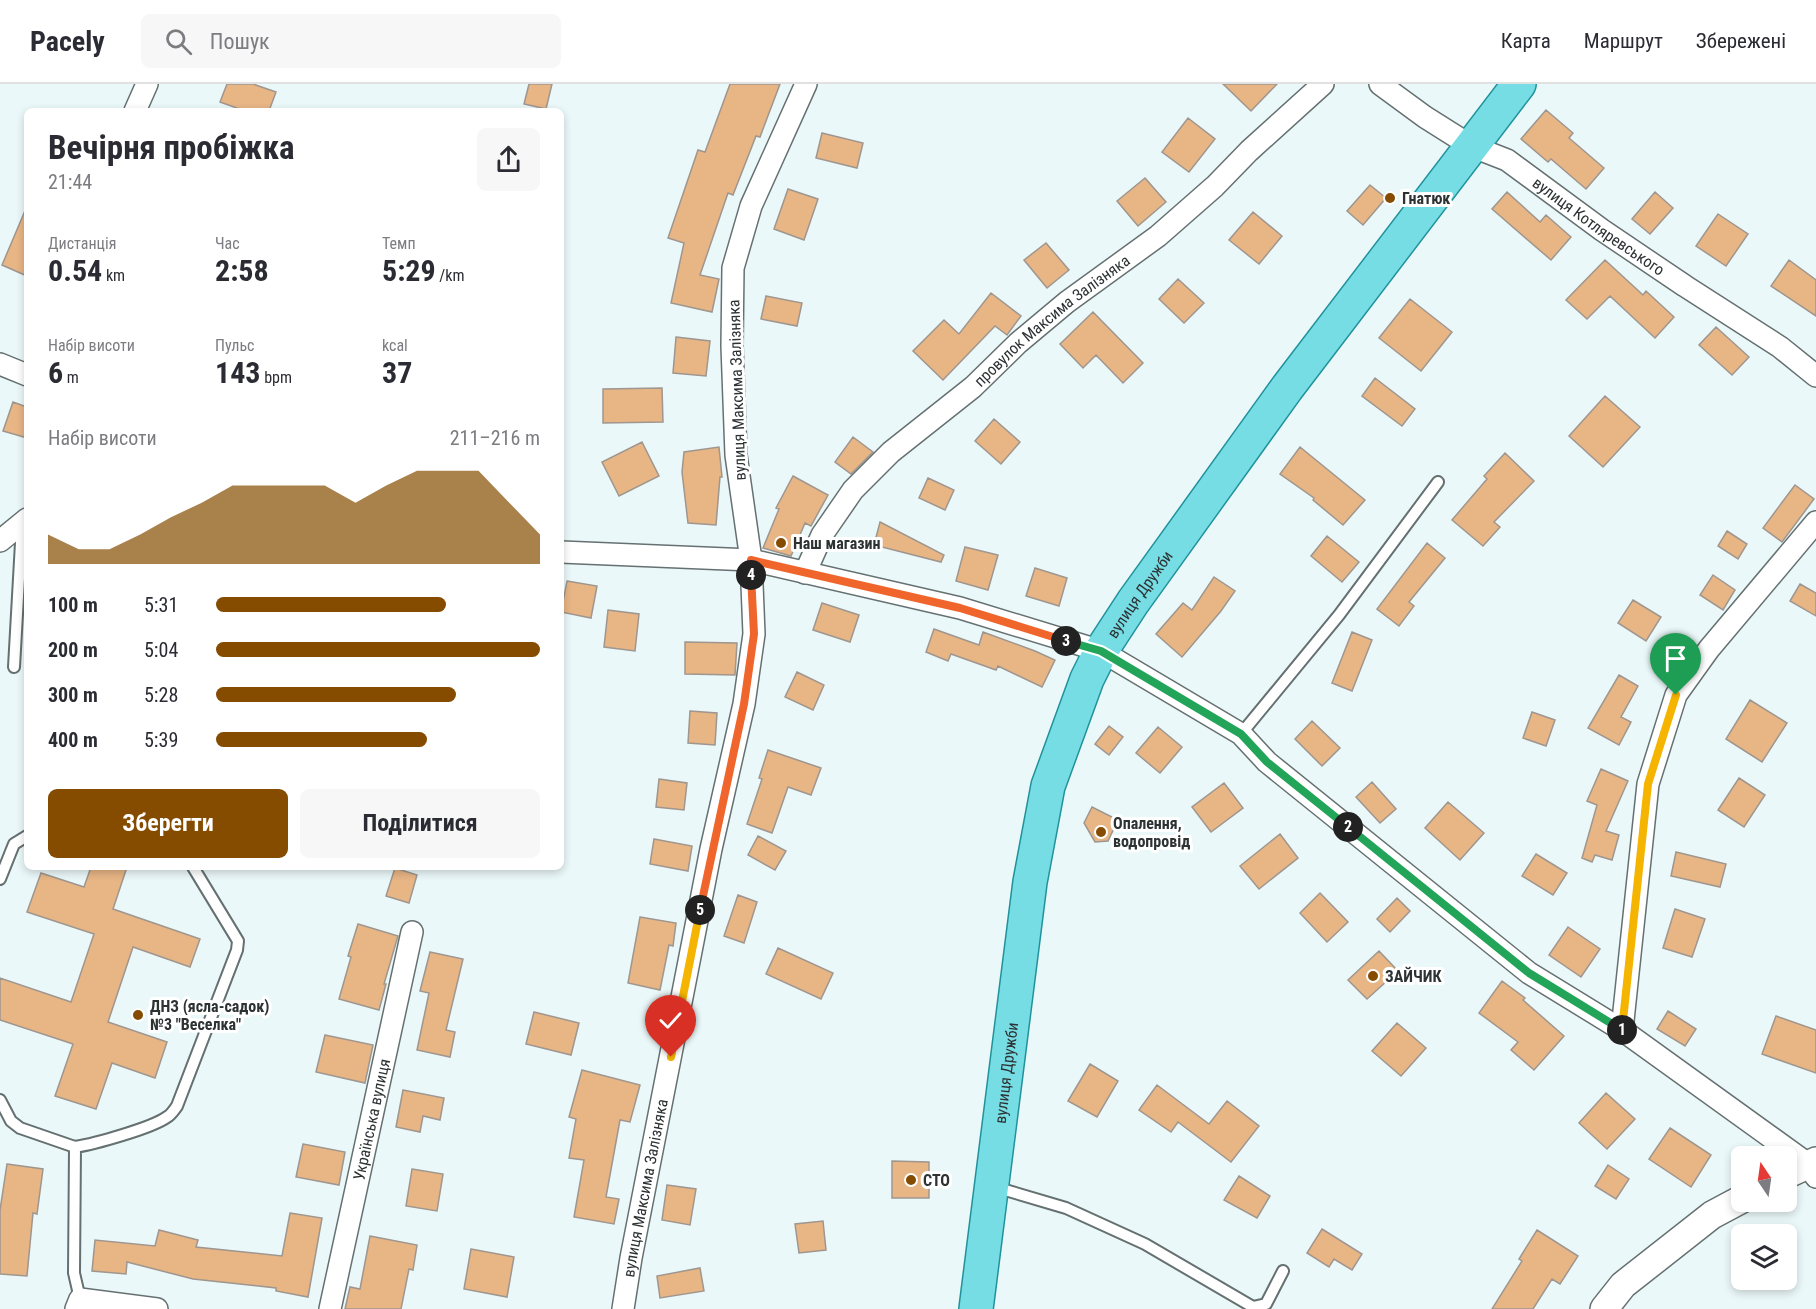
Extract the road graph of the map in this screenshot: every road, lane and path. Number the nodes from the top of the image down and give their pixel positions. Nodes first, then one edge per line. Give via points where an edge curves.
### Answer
1 (147, 84) edge
2 (806, 84) edge
3 (1323, 84) edge
4 (1380, 84) edge
5 (1519, 84) edge
6 (136, 108) edge
7 (1471, 146) junction
8 (0, 364) edge
9 (24, 370) edge
10 (1816, 376) edge
11 (1438, 482) dead end
12 (1816, 522) edge
13 (24, 523) edge
14 (24, 536) edge
15 (0, 541) edge
16 (564, 552) edge
17 (751, 560) junction
18 (805, 573) junction
19 (1101, 651) junction
20 (15, 667) dead end
21 (1241, 734) junction
22 (24, 838) edge
23 (195, 870) edge
24 (0, 879) edge
25 (412, 932) dead end
26 (1622, 1030) junction
27 (0, 1100) edge
28 (75, 1147) junction
29 (1807, 1169) edge
30 (992, 1186) junction
31 (1731, 1205) edge
32 (1283, 1271) dead end
33 (78, 1304) edge
34 (157, 1309) edge
35 (330, 1309) edge
36 (623, 1309) edge
37 (976, 1309) edge
38 (1604, 1309) edge

1 - 6 street
2 - 17 street, вулиця Максима Залізняка via 751,206 733,268 736,455
3 - 18 street, провулок Максима Залізняка via 1158,236 1067,302 974,387 891,452 853,490 822,535
4 - 7 street, вулиця Котляревського
5 - 7 main road, вулиця Дружби
7 - 10 street, вулиця Котляревського via 1507,160 1602,230 1780,347
7 - 19 main road, вулиця Дружби via 1287,388
8 - 9 street
11 - 21 lane via 1339,615
12 - 26 street via 1709,649 1676,695 1648,784
13 - 15 street
14 - 20 lane
16 - 17 street
17 - 18 street
17 - 36 street, вулиця Максима Залізняка via 754,634 744,704 711,849
18 - 19 street via 960,608
19 - 21 street
19 - 30 main road, вулиця Дружби via 1048,786 1030,882
21 - 26 street via 1267,762 1529,973
22 - 24 lane via 14,844
23 - 28 lane via 238,941 177,1106 168,1117 154,1123
25 - 35 street, Українська вулиця
26 - 29 street
27 - 28 lane via 11,1121 20,1128
28 - 33 lane via 74,1273
30 - 32 lane via 1066,1208 1144,1244 1253,1307 1266,1304
30 - 37 main road, вулиця Дружби
31 - 38 street via 1712,1215 1623,1285
33 - 34 street

